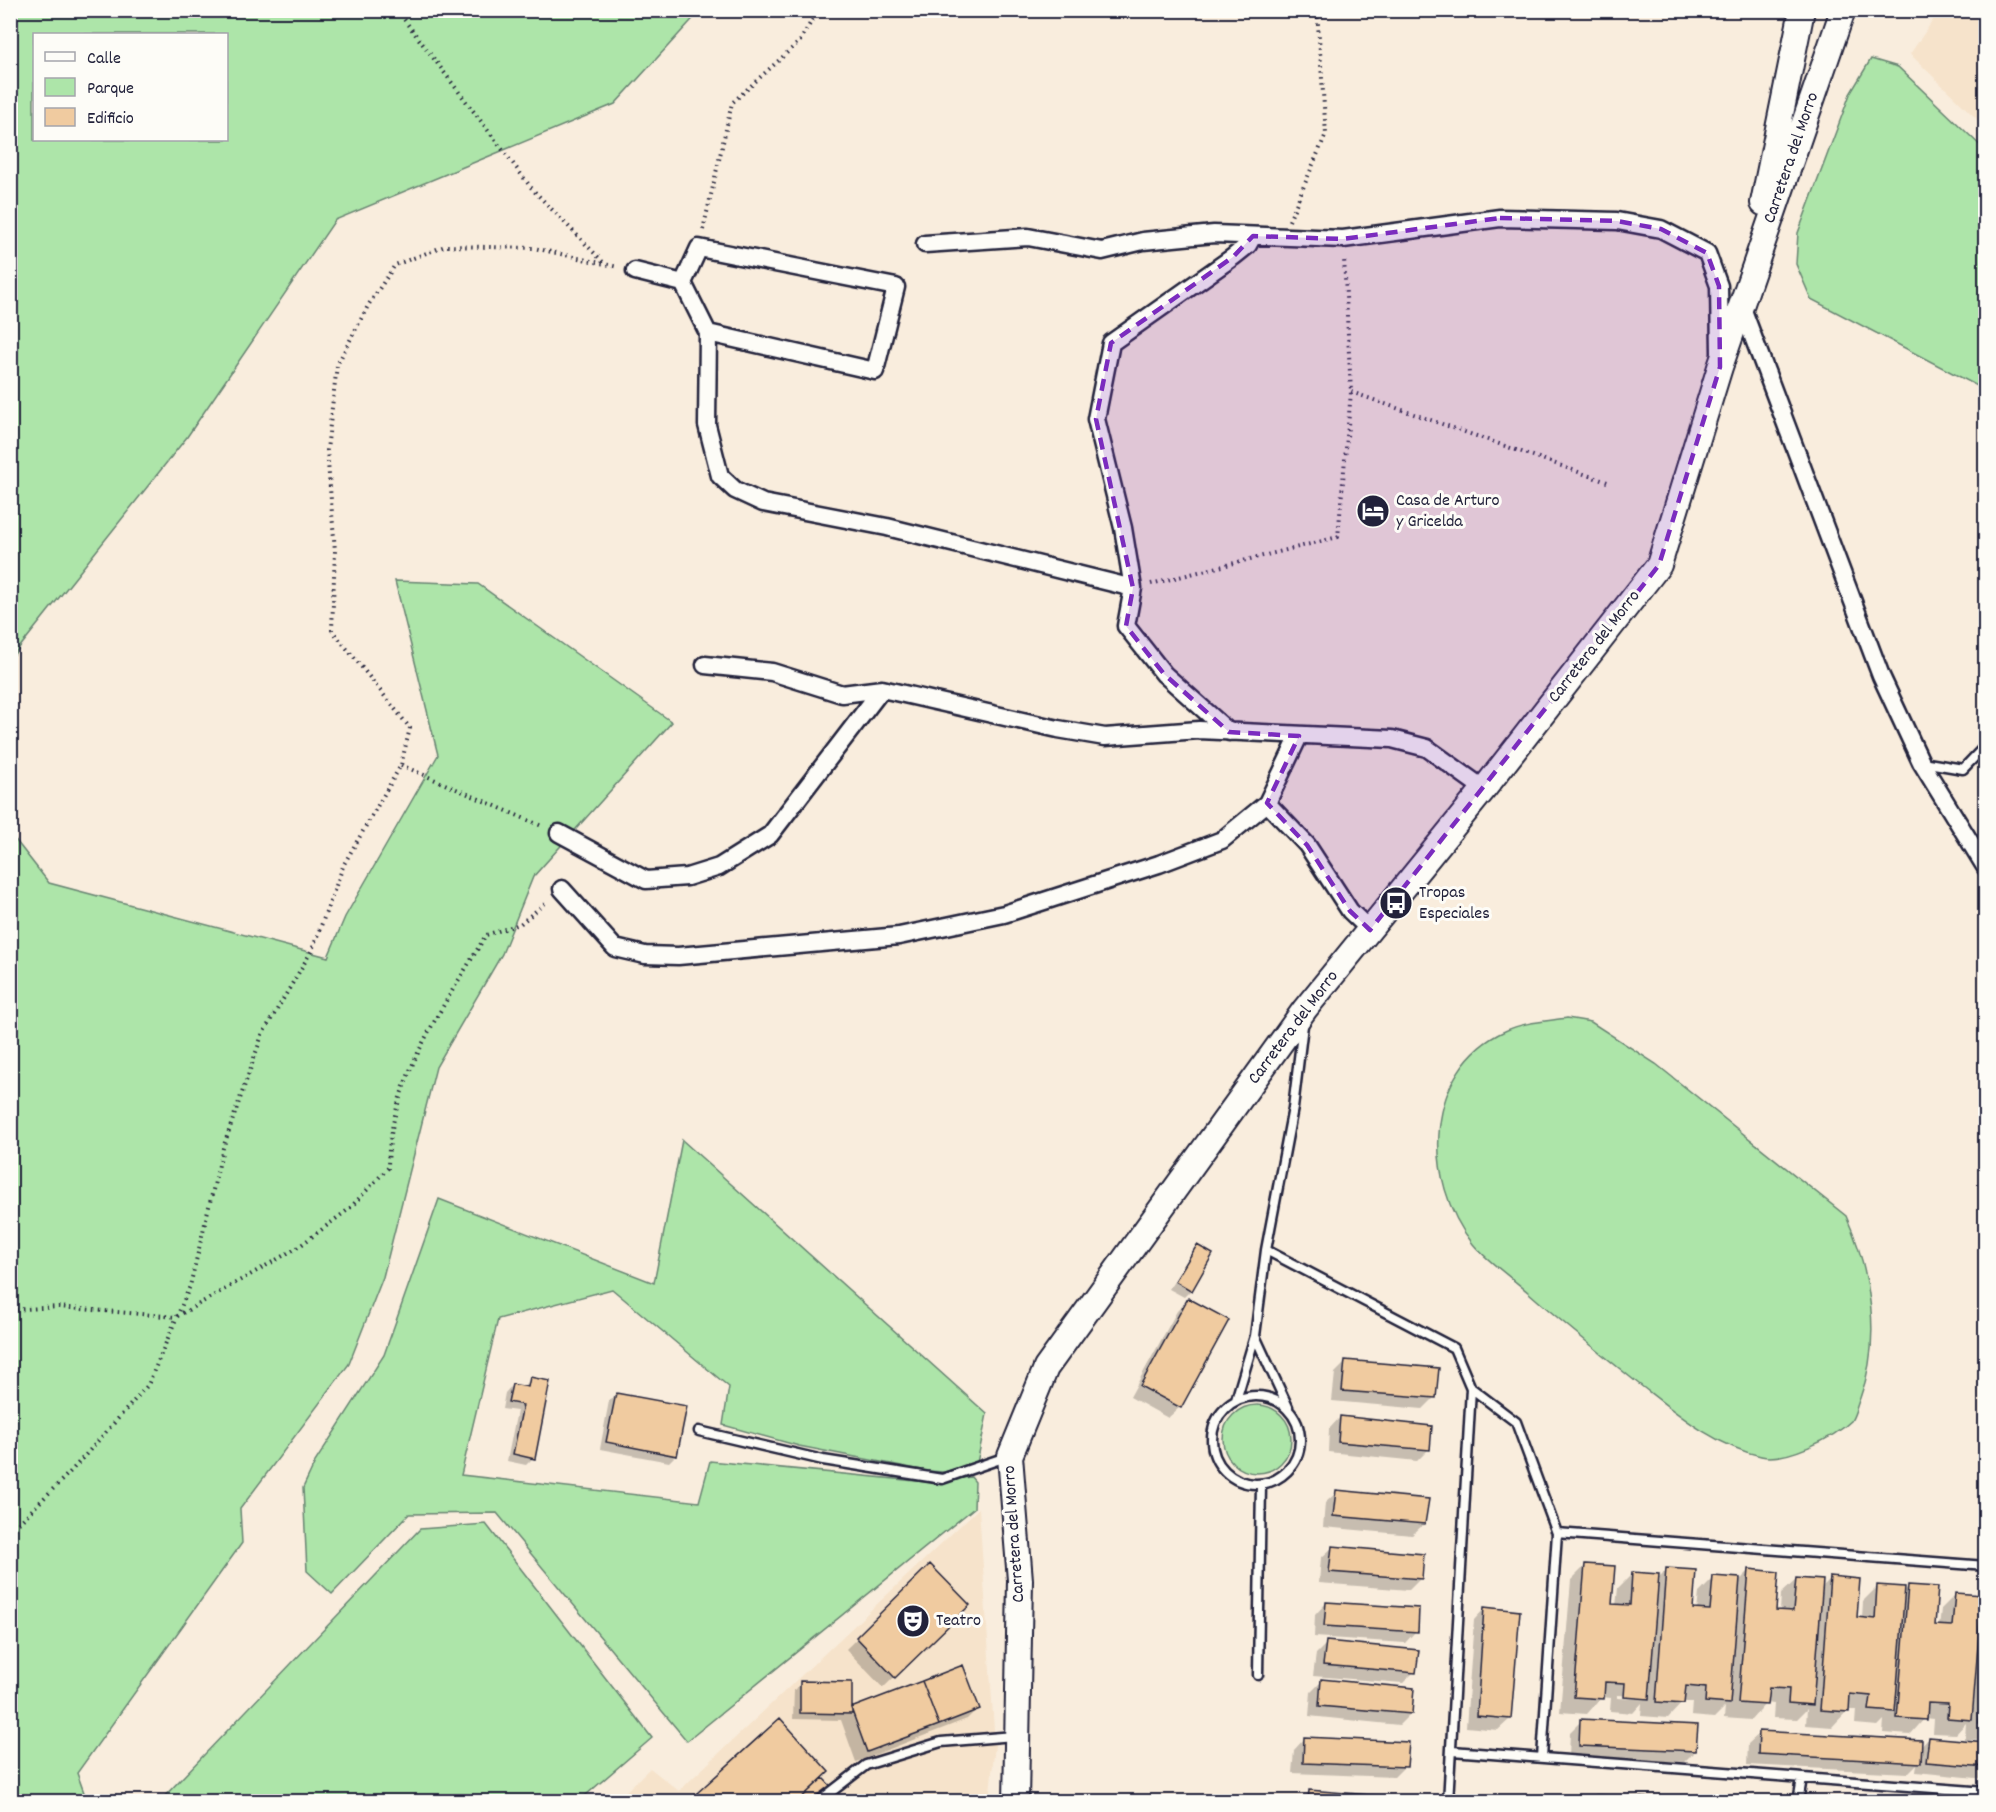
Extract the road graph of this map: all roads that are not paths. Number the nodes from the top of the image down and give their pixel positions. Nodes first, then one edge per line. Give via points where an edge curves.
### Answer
1 (1802, 10) edge
2 (1843, 10) edge
3 (1253, 236) junction
4 (925, 244) dead end
5 (635, 271) road end
6 (684, 283) junction
7 (1741, 305) junction
8 (708, 333) junction
9 (1720, 367) junction
10 (1133, 588) junction
11 (705, 665) dead end
12 (882, 689) junction
13 (1228, 732) junction
14 (1299, 736) junction
15 (1986, 746) edge
16 (1921, 762) junction
17 (1484, 789) junction
18 (1267, 803) junction
19 (559, 833) road end
20 (1986, 868) edge
21 (562, 889) road end
22 (1370, 930) junction
23 (1305, 1010) junction
24 (1266, 1250) junction
25 (1256, 1336) junction
26 (1471, 1388) junction
27 (1236, 1400) junction
28 (1288, 1408) junction
29 (699, 1431) dead end
30 (1010, 1456) junction
31 (1261, 1484) junction
32 (1557, 1533) junction
33 (1986, 1566) edge
34 (1258, 1675) dead end
35 (1017, 1736) junction
36 (1452, 1751) junction
37 (1542, 1758) junction
38 (1802, 1778) junction
39 (1986, 1792) edge
40 (818, 1802) edge
41 (1016, 1802) edge
42 (1448, 1802) edge
43 (1798, 1802) edge

1 - 7 main road, Carretera del Morro
2 - 7 main road, Carretera del Morro
3 - 4 street via 1214,234 1143,241 1102,251 1028,237
3 - 9 street via 1343,239 1500,218 1617,220 1661,228 1707,253 1719,285
3 - 10 street via 1233,257 1112,343 1096,419 1123,528
5 - 6 street
6 - 8 street
6 - 8 street via 699,248 896,287 874,372
7 - 9 main road, Carretera del Morro
7 - 16 street via 1881,676
8 - 10 street via 707,425 720,476 735,489 764,503 887,527
9 - 17 main road, Carretera del Morro via 1659,565
10 - 13 street via 1126,626 1164,674
11 - 12 street via 772,672 842,694
12 - 13 street via 1105,736
12 - 19 street via 770,835 719,867 687,876 646,880
13 - 14 street
14 - 17 street via 1392,739 1427,748
14 - 18 street
15 - 16 lane via 1963,769
16 - 20 street
17 - 22 main road, Carretera del Morro
18 - 21 street via 1222,840 1159,864 1004,914 899,936 678,957 645,955 615,948
18 - 22 street via 1307,845 1350,911
22 - 23 main road, Carretera del Morro
23 - 24 lane via 1293,1107
23 - 30 main road, Carretera del Morro via 1046,1368
24 - 25 lane
24 - 26 lane via 1454,1348
25 - 27 lane
25 - 28 lane
26 - 32 lane via 1516,1422
26 - 36 lane
27 - 28 lane via 1263,1395
27 - 31 lane via 1215,1422 1214,1453 1232,1477
28 - 31 lane via 1300,1433 1298,1454 1287,1472
29 - 30 lane via 823,1460 942,1479
30 - 35 main road, Carretera del Morro via 1020,1580
31 - 34 lane
32 - 33 lane
32 - 37 lane
35 - 40 lane via 941,1742 866,1765
35 - 41 main road, Carretera del Morro
36 - 37 lane
36 - 42 lane
37 - 38 lane
38 - 39 lane
38 - 43 lane

